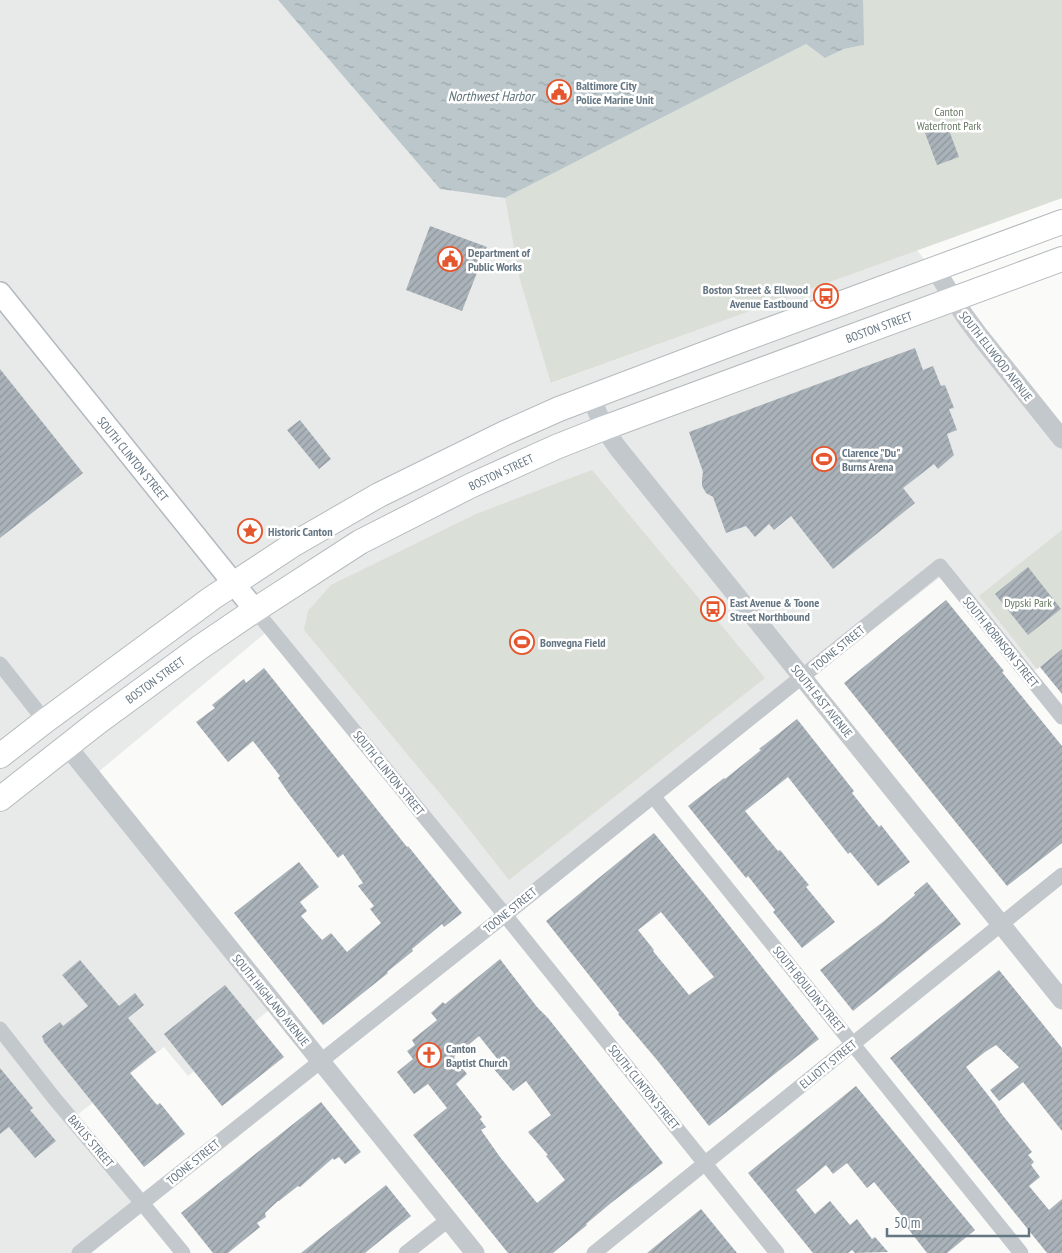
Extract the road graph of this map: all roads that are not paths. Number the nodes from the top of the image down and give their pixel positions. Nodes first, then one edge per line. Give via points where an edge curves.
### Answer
1 (1062, 222) edge
2 (1062, 259) edge
3 (935, 269) junction
4 (0, 293) edge
5 (954, 299) junction
6 (591, 397) junction
7 (604, 428) junction
8 (1062, 439) edge
9 (940, 566) joint
10 (234, 584) junction
11 (254, 610) junction
12 (0, 664) edge
13 (802, 677) junction
14 (1062, 718) edge
15 (45, 720) junction
16 (67, 746) junction
17 (0, 756) edge
18 (653, 796) junction
19 (0, 799) edge
20 (1062, 875) edge
21 (505, 915) junction
22 (1001, 924) junction
23 (1062, 1000) edge
24 (0, 1029) edge
25 (853, 1044) junction
26 (320, 1061) junction
27 (705, 1163) junction
28 (142, 1203) junction
29 (448, 1220) junction
30 (79, 1253) edge
31 (183, 1253) edge
32 (406, 1253) edge
33 (475, 1253) edge
34 (594, 1253) edge
35 (777, 1253) edge
36 (1021, 1253) edge

1 - 3 main road
2 - 5 main road, BOSTON STREET
3 - 5 street, SOUTH ELLWOOD AVENUE
3 - 6 main road
4 - 10 main road, SOUTH CLINTON STREET
5 - 7 main road, BOSTON STREET
5 - 8 street, SOUTH ELLWOOD AVENUE
6 - 7 street, SOUTH EAST AVENUE
6 - 10 main road via 505,433 379,494
7 - 11 main road, BOSTON STREET via 470,486 360,542
7 - 13 street, SOUTH EAST AVENUE
9 - 13 street, TOONE STREET
9 - 14 street, SOUTH ROBINSON STREET
10 - 11 main road, SOUTH CLINTON STREET
10 - 15 main road
11 - 16 main road, BOSTON STREET
11 - 21 street, SOUTH CLINTON STREET
12 - 15 street
13 - 18 street, TOONE STREET
13 - 22 street, SOUTH EAST AVENUE
15 - 17 main road
16 - 19 main road, BOSTON STREET
16 - 26 street, SOUTH HIGHLAND AVENUE
18 - 21 street, TOONE STREET
18 - 25 street, SOUTH BOULDIN STREET
20 - 22 street, ELLIOTT STREET
21 - 26 street, TOONE STREET
21 - 27 street, SOUTH CLINTON STREET
22 - 23 street, SOUTH EAST AVENUE
22 - 25 street, ELLIOTT STREET
24 - 28 street, BAYLIS STREET
25 - 27 street, ELLIOTT STREET
25 - 36 street, SOUTH BOULDIN STREET
26 - 28 street, TOONE STREET
26 - 29 street, SOUTH HIGHLAND AVENUE
27 - 34 street, ELLIOTT STREET
27 - 35 street, SOUTH CLINTON STREET
28 - 30 street, TOONE STREET
28 - 31 street, BAYLIS STREET
29 - 32 street
29 - 33 street, SOUTH HIGHLAND AVENUE

